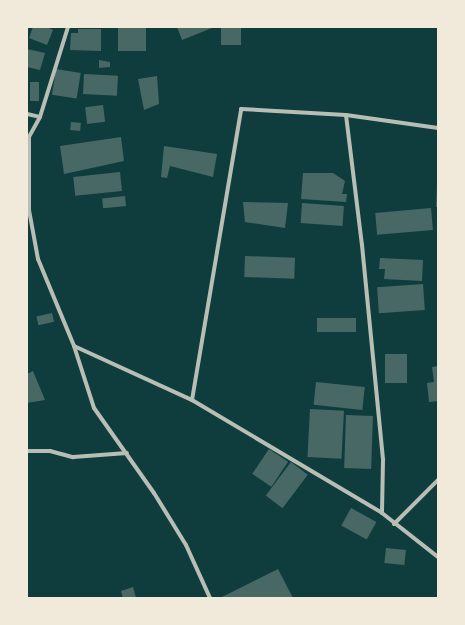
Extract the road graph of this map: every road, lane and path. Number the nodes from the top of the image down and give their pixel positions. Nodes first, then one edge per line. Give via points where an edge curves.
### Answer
1 (68, 27) edge
2 (27, 114) edge
3 (346, 115) junction
4 (40, 117) junction
5 (438, 128) edge
6 (74, 346) junction
7 (192, 400) junction
8 (27, 451) edge
9 (127, 453) junction
10 (438, 480) edge
11 (382, 513) junction
12 (394, 524) junction
13 (438, 557) edge
14 (210, 598) edge

1 - 4 street
2 - 4 street
3 - 5 street
3 - 7 street via 241,110
3 - 11 street via 362,245 383,460
4 - 6 street via 29,137 29,210 38,259
6 - 7 street
6 - 9 street via 94,408
7 - 11 street
8 - 9 street via 50,451 74,457
9 - 14 street via 186,545
10 - 12 street
11 - 12 street
12 - 13 street

